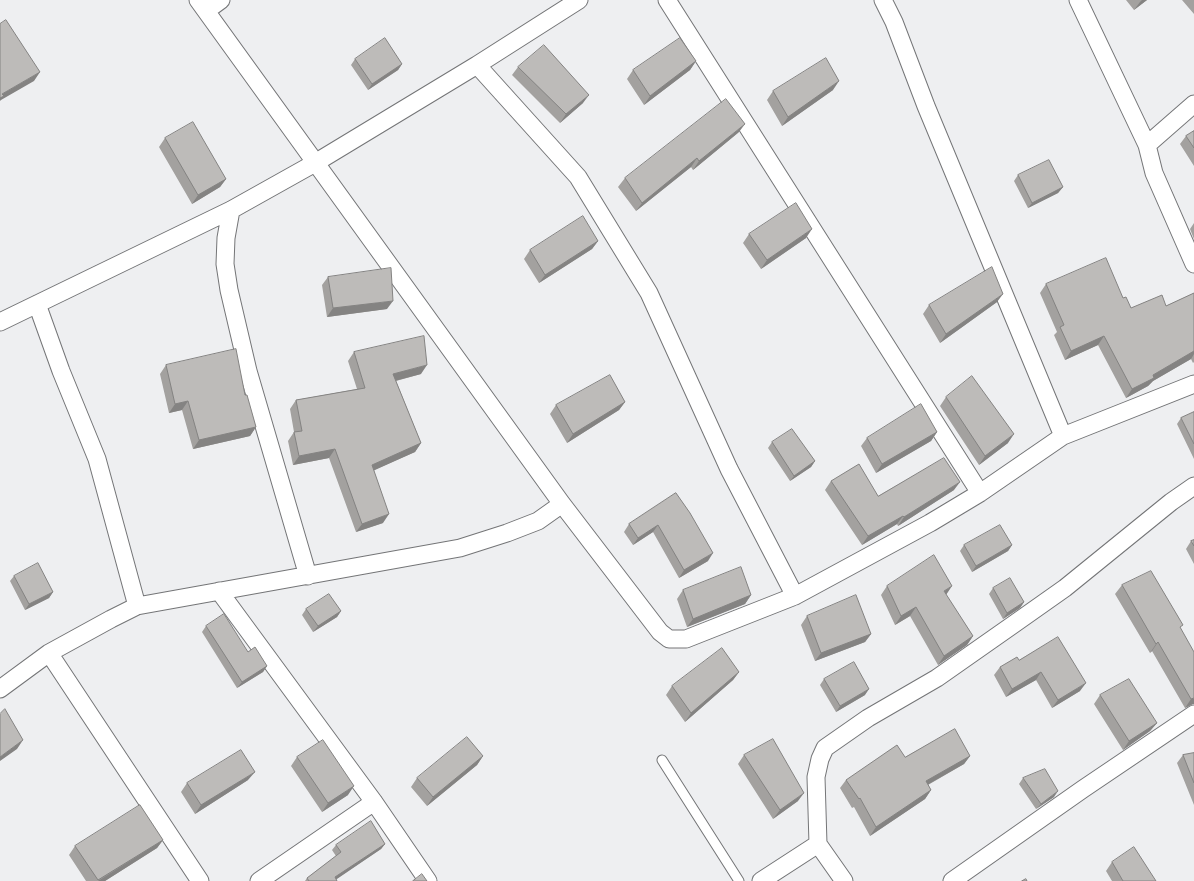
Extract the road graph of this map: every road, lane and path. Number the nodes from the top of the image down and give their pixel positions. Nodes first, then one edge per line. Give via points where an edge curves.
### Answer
1 (221, 0) edge
2 (579, 0) edge
3 (667, 0) edge
4 (883, 0) edge
5 (1078, 0) edge
6 (202, 5) edge
7 (477, 65) junction
8 (1194, 104) edge
9 (1147, 145) junction
10 (315, 163) junction
11 (231, 210) junction
12 (1194, 264) edge
13 (37, 304) junction
14 (0, 322) edge
15 (1194, 384) edge
16 (1063, 436) junction
17 (1194, 486) edge
18 (980, 493) junction
19 (562, 504) junction
20 (308, 576) junction
21 (219, 591) junction
22 (795, 596) junction
23 (137, 606) junction
24 (49, 652) junction
25 (0, 689) edge
26 (1194, 714) edge
27 (662, 760) dead end
28 (374, 802) junction
29 (818, 844) junction
30 (200, 881) edge
31 (259, 881) edge
32 (428, 881) edge
33 (739, 881) edge
34 (761, 881) edge
35 (844, 881) edge
36 (952, 881) edge

1 - 6 street
2 - 7 street
3 - 18 street
4 - 16 street
5 - 9 street
6 - 10 street
7 - 10 street
7 - 22 street via 578,177 649,293 729,469
8 - 9 street
9 - 12 street via 1154,173
10 - 11 street
10 - 19 street
11 - 13 street
11 - 20 street via 225,264 229,290 248,371
13 - 14 street
13 - 23 street via 96,459
15 - 16 street
16 - 18 street
17 - 29 street via 1065,588 937,678 868,718 825,748 816,777
18 - 22 street
19 - 20 street via 538,521 460,548
19 - 22 street via 660,632 669,639 686,639
20 - 21 street
21 - 23 street
21 - 28 street
23 - 24 street
24 - 25 street
24 - 30 street
26 - 36 street via 1083,788
27 - 33 lane
28 - 31 street
28 - 32 street
29 - 34 street
29 - 35 street

